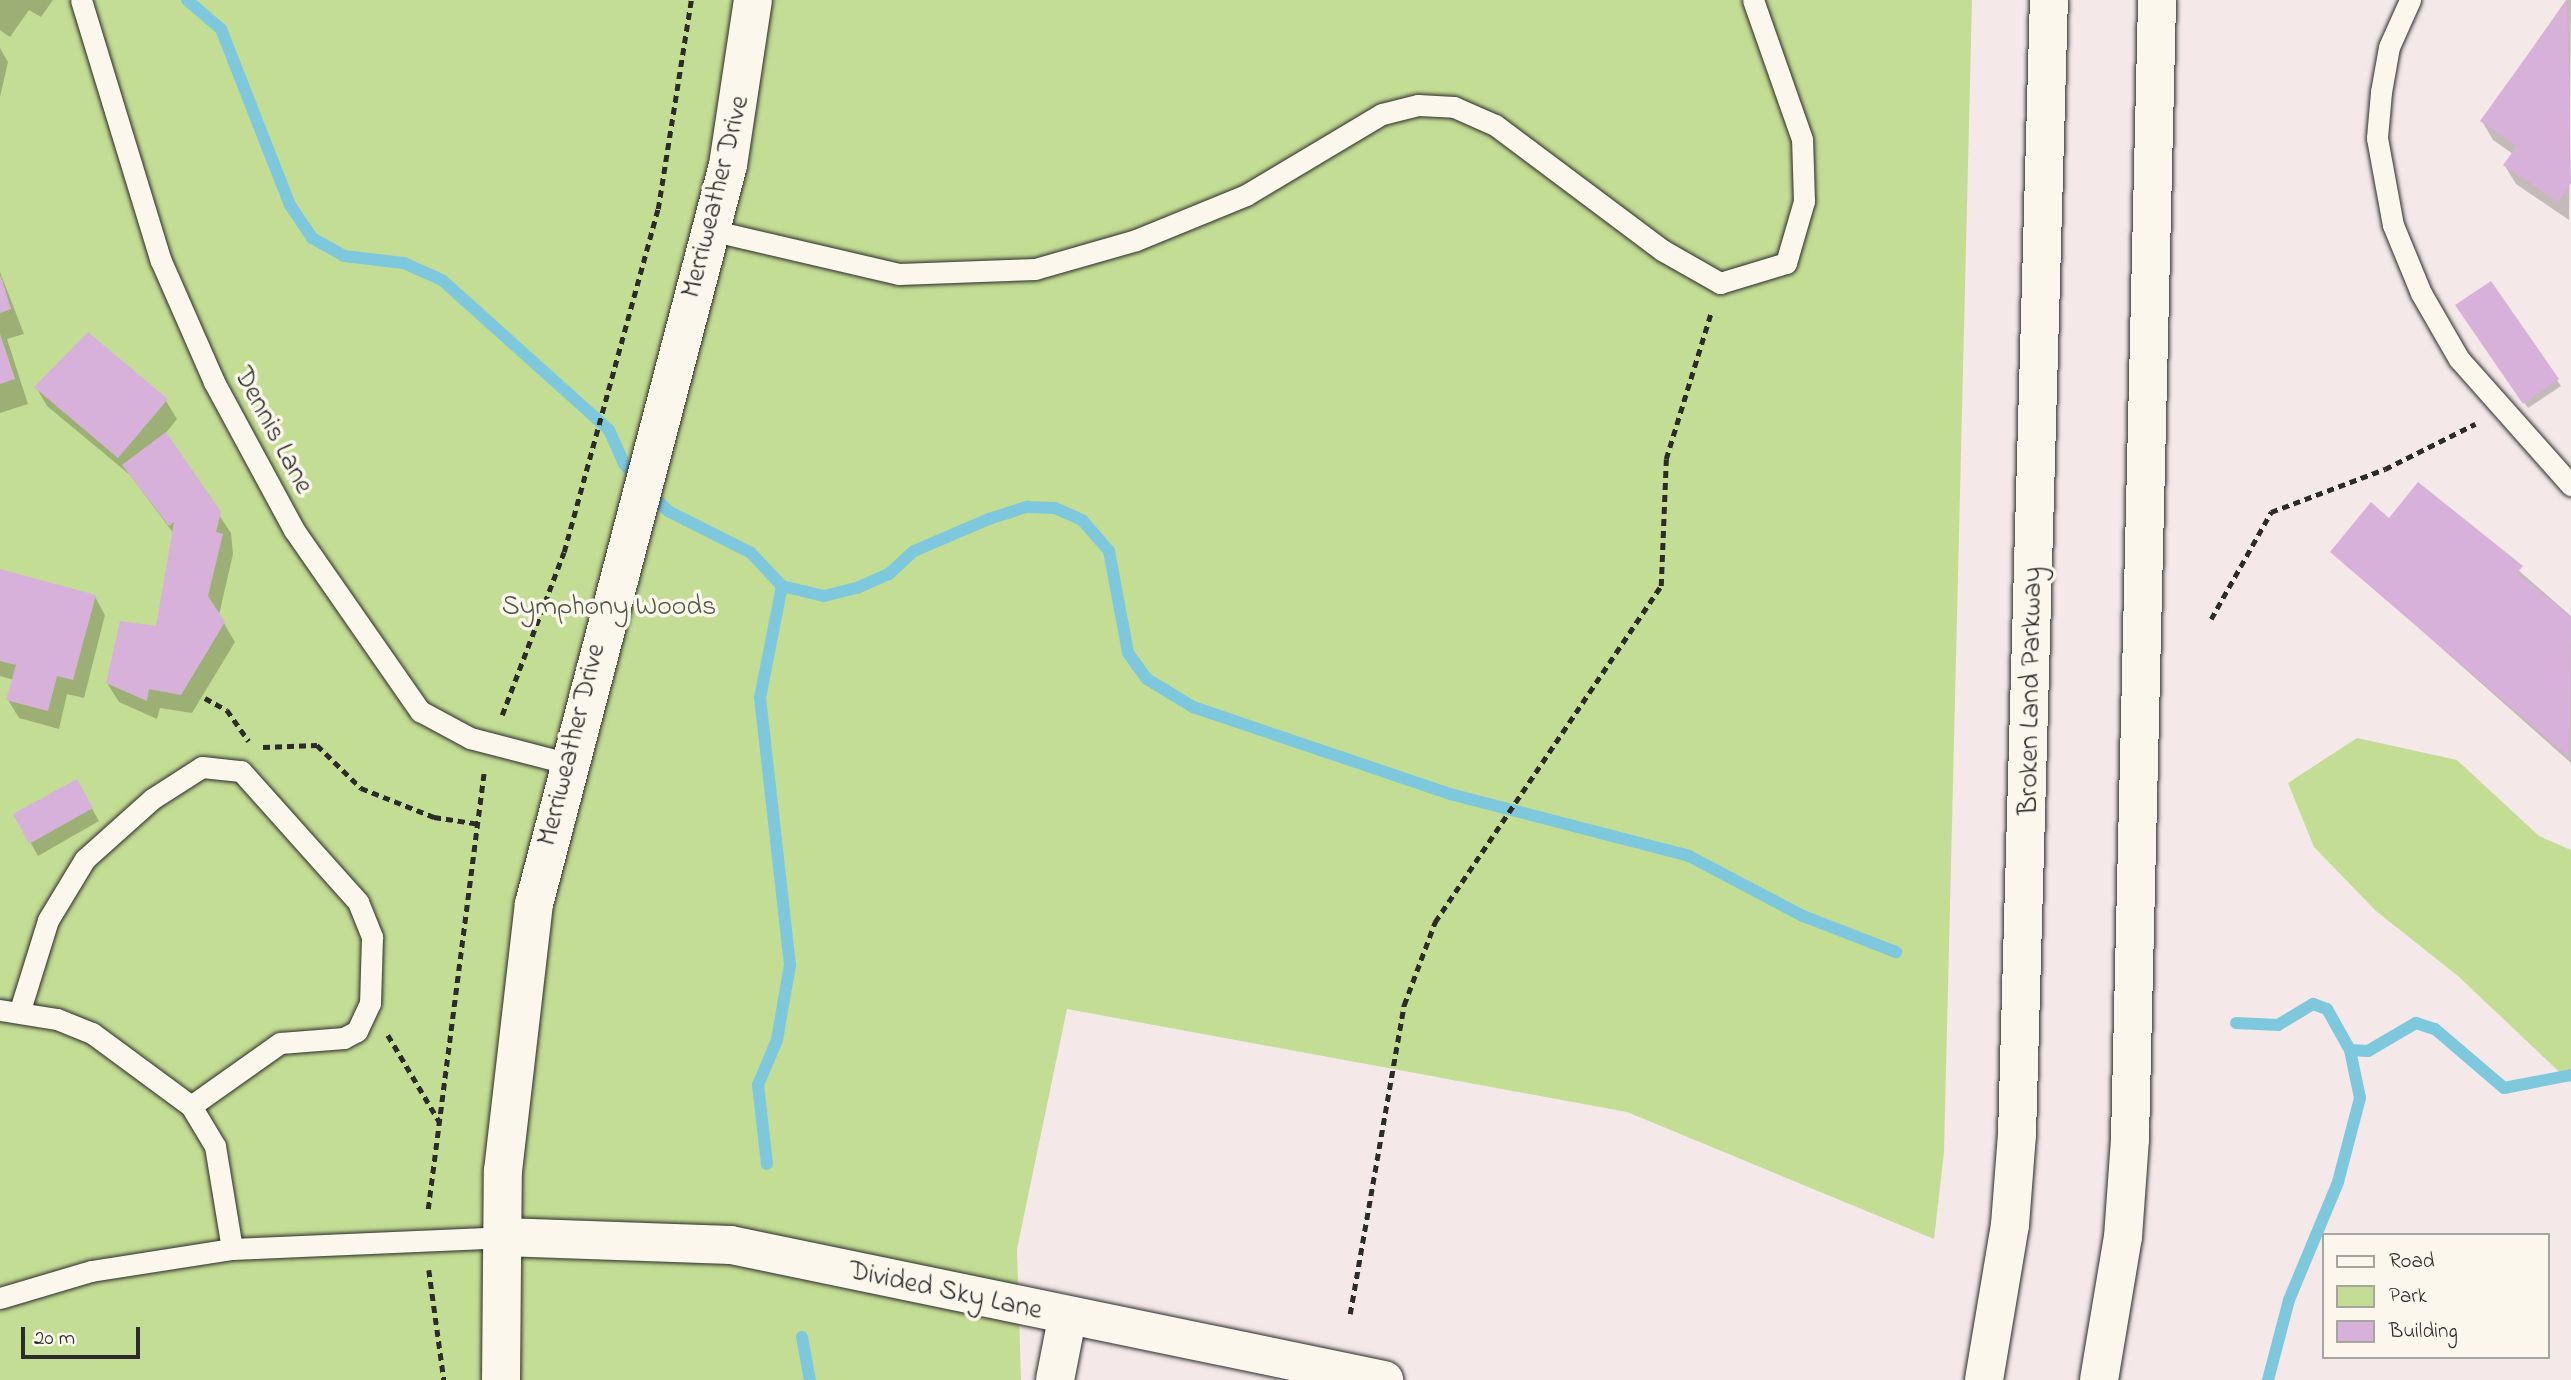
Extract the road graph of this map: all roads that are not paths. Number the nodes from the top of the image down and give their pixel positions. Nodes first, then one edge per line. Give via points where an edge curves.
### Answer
1 (81, 0) edge
2 (753, 0) edge
3 (1753, 0) edge
4 (2049, 0) edge
5 (2157, 0) edge
6 (2410, 0) edge
7 (710, 230) junction
8 (2571, 485) edge
9 (566, 763) junction
10 (10, 1010) edge
11 (191, 1106) junction
12 (503, 1237) junction
13 (232, 1249) junction
14 (0, 1298) edge
15 (1067, 1319) junction
16 (501, 1380) edge
17 (1055, 1380) edge
18 (1384, 1380) edge
19 (1984, 1380) edge
20 (2099, 1380) edge

1 - 9 lane, Dennis Lane via 161,261 214,382 294,530 420,711 470,738
2 - 7 main road, Merriweather Drive via 748,66
3 - 7 lane via 1802,139 1804,201 1786,263 1720,283 1662,250 1495,125 1454,107 1418,105 1382,114 1246,195 1136,240 1035,269 899,274
4 - 19 main road, Broken Land Parkway via 2017,1135 2010,1225
5 - 20 main road via 2130,1139 2123,1237
6 - 8 lane via 2389,47 2381,92 2383,183 2421,293 2459,359
7 - 9 main road, Merriweather Drive
9 - 12 main road, Merriweather Drive via 521,979
10 - 11 lane via 92,1033
10 - 11 lane via 48,920 85,859 152,799 215,764 256,784 358,902 372,937 367,1016 344,1038 301,1038 256,1054
11 - 13 lane via 215,1146
12 - 13 lane
12 - 15 main road, Divided Sky Lane via 731,1245
12 - 16 main road, Merriweather Drive
13 - 14 lane via 91,1271
15 - 17 main road
15 - 18 main road, Divided Sky Lane

